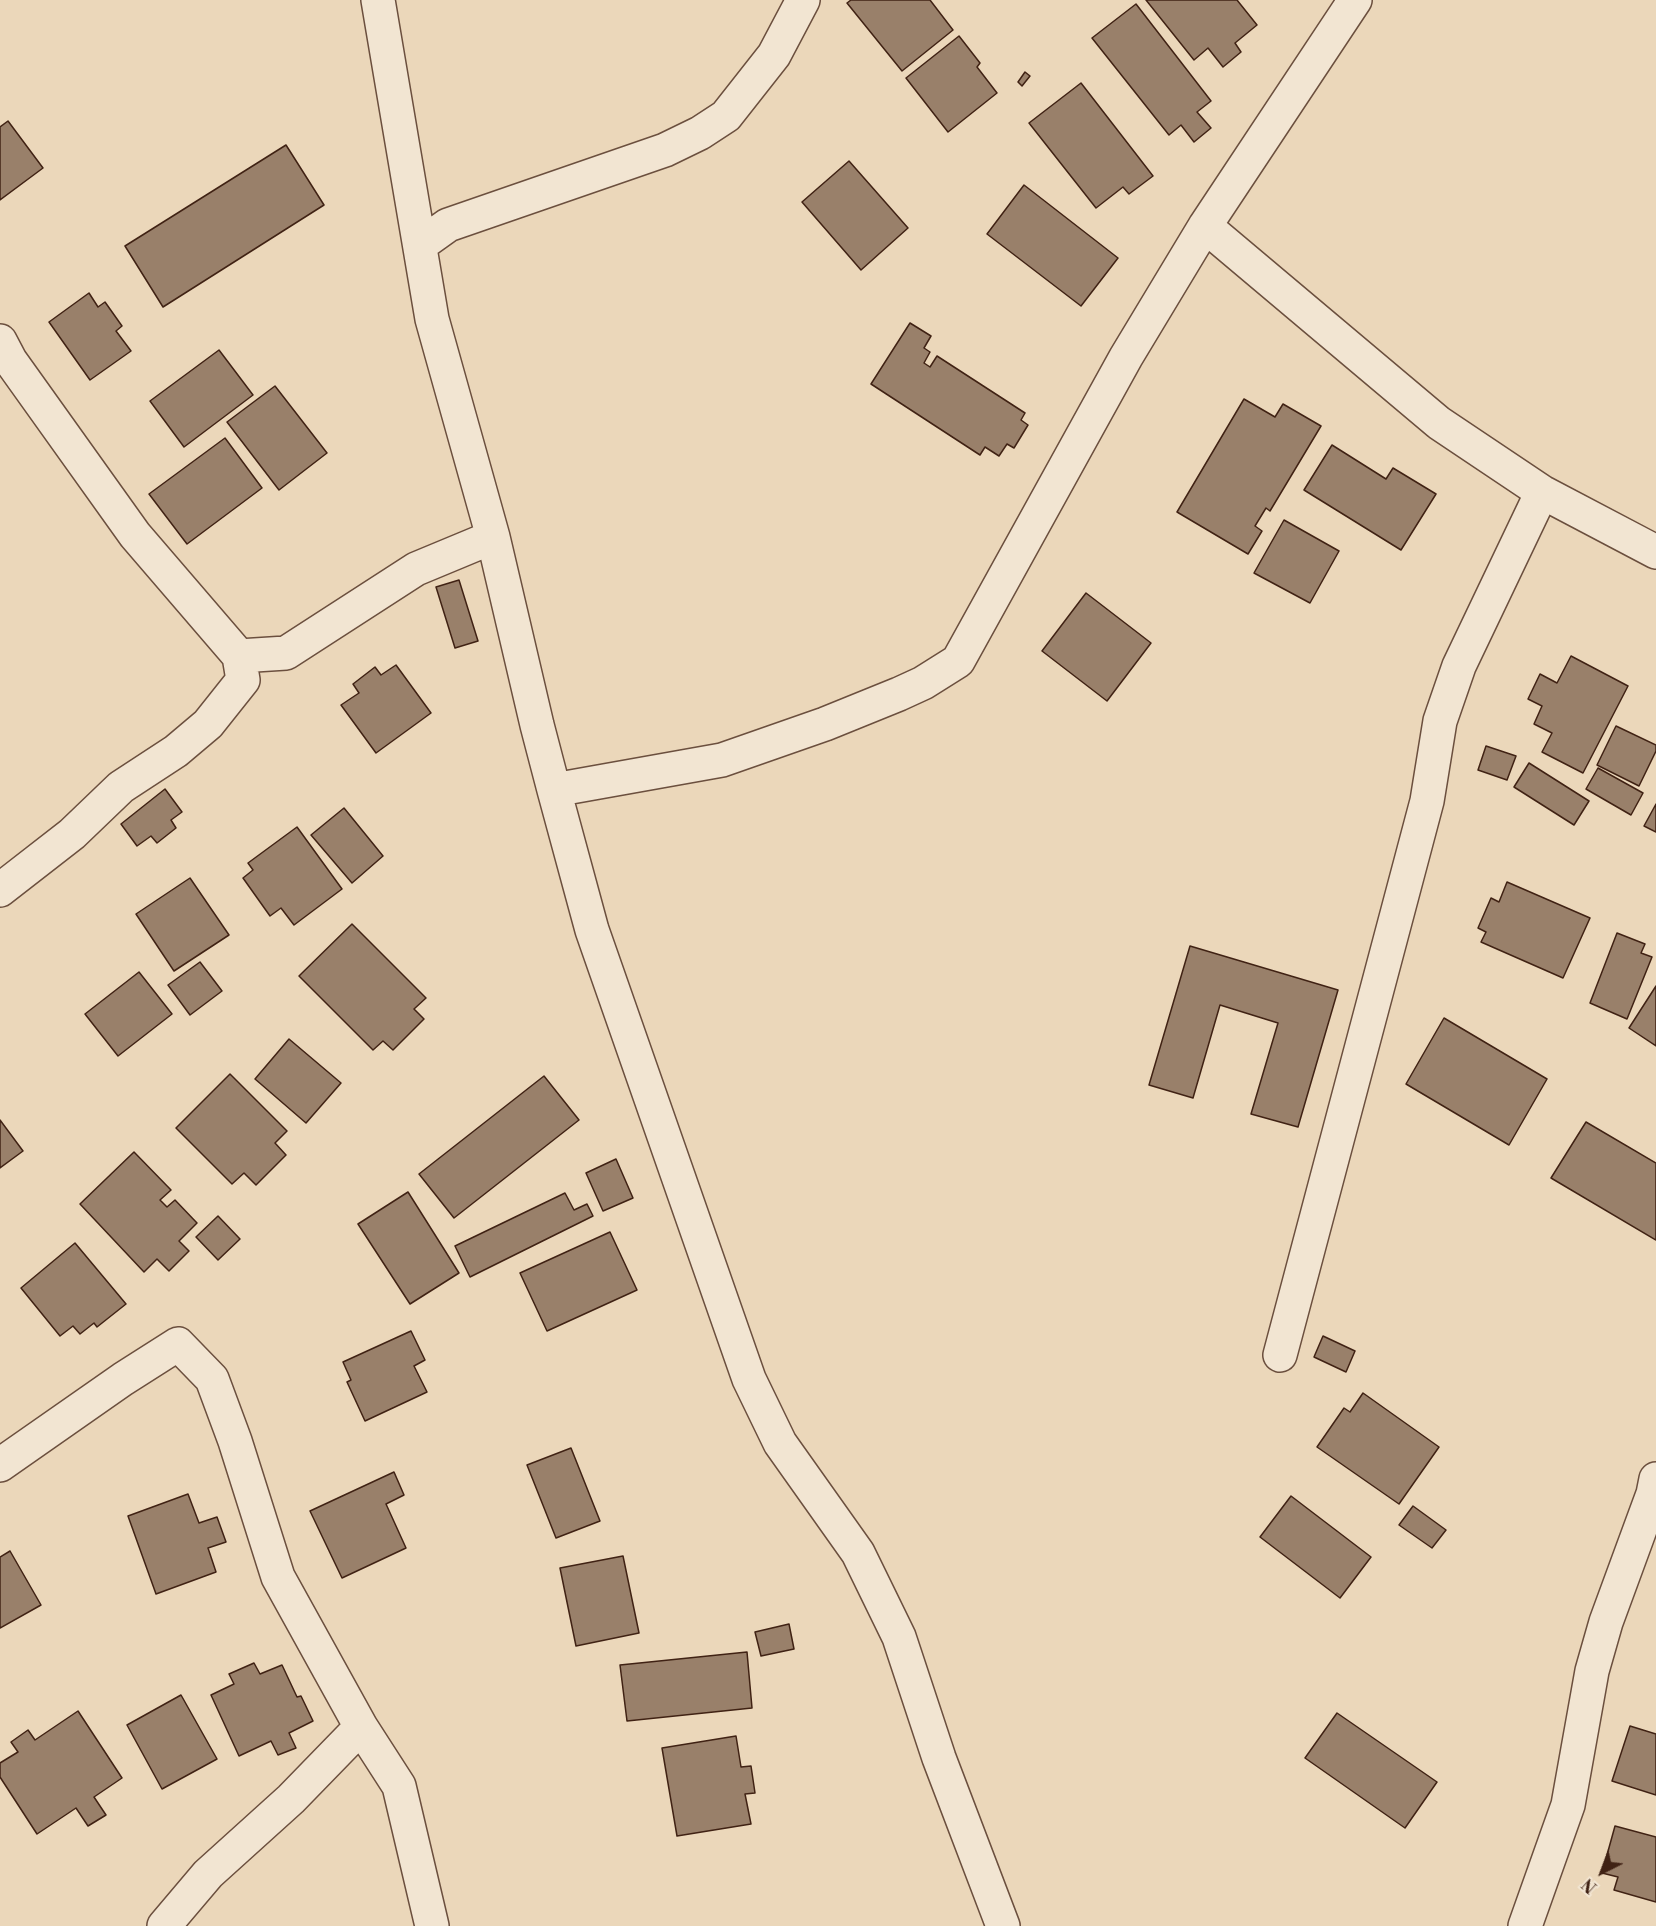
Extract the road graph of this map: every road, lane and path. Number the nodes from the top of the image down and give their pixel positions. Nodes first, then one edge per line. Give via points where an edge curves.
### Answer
1 (378, 0) edge
2 (802, 0) edge
3 (1355, 0) edge
4 (1205, 226) junction
5 (420, 245) junction
6 (3, 356) edge
7 (1542, 492) junction
8 (493, 537) junction
9 (1656, 552) edge
10 (239, 656) junction
11 (554, 790) junction
12 (0, 890) edge
13 (1280, 1355) dead end
14 (0, 1465) edge
15 (1656, 1479) edge
16 (361, 1727) junction
17 (164, 1926) edge
18 (432, 1926) edge
19 (1003, 1926) edge
20 (1525, 1926) edge

1 - 5 street
2 - 5 street via 774,55 726,116 700,133 665,150 448,225
3 - 4 street
4 - 7 street via 1439,423
4 - 11 street via 1126,357 958,661 899,694 722,760
5 - 8 street via 432,319
6 - 10 street via 135,535
7 - 9 street
7 - 13 street via 1459,666 1440,720 1426,801
8 - 10 street via 416,569 286,653
8 - 11 street
10 - 12 street via 243,680 208,724 176,751 121,787 72,834
11 - 19 street via 592,930 749,1379 780,1443 858,1553 898,1637
14 - 16 street via 178,1344 212,1379 278,1577
15 - 20 street via 1606,1622 1568,1805
16 - 17 street via 291,1799 208,1874
16 - 18 street via 399,1786

